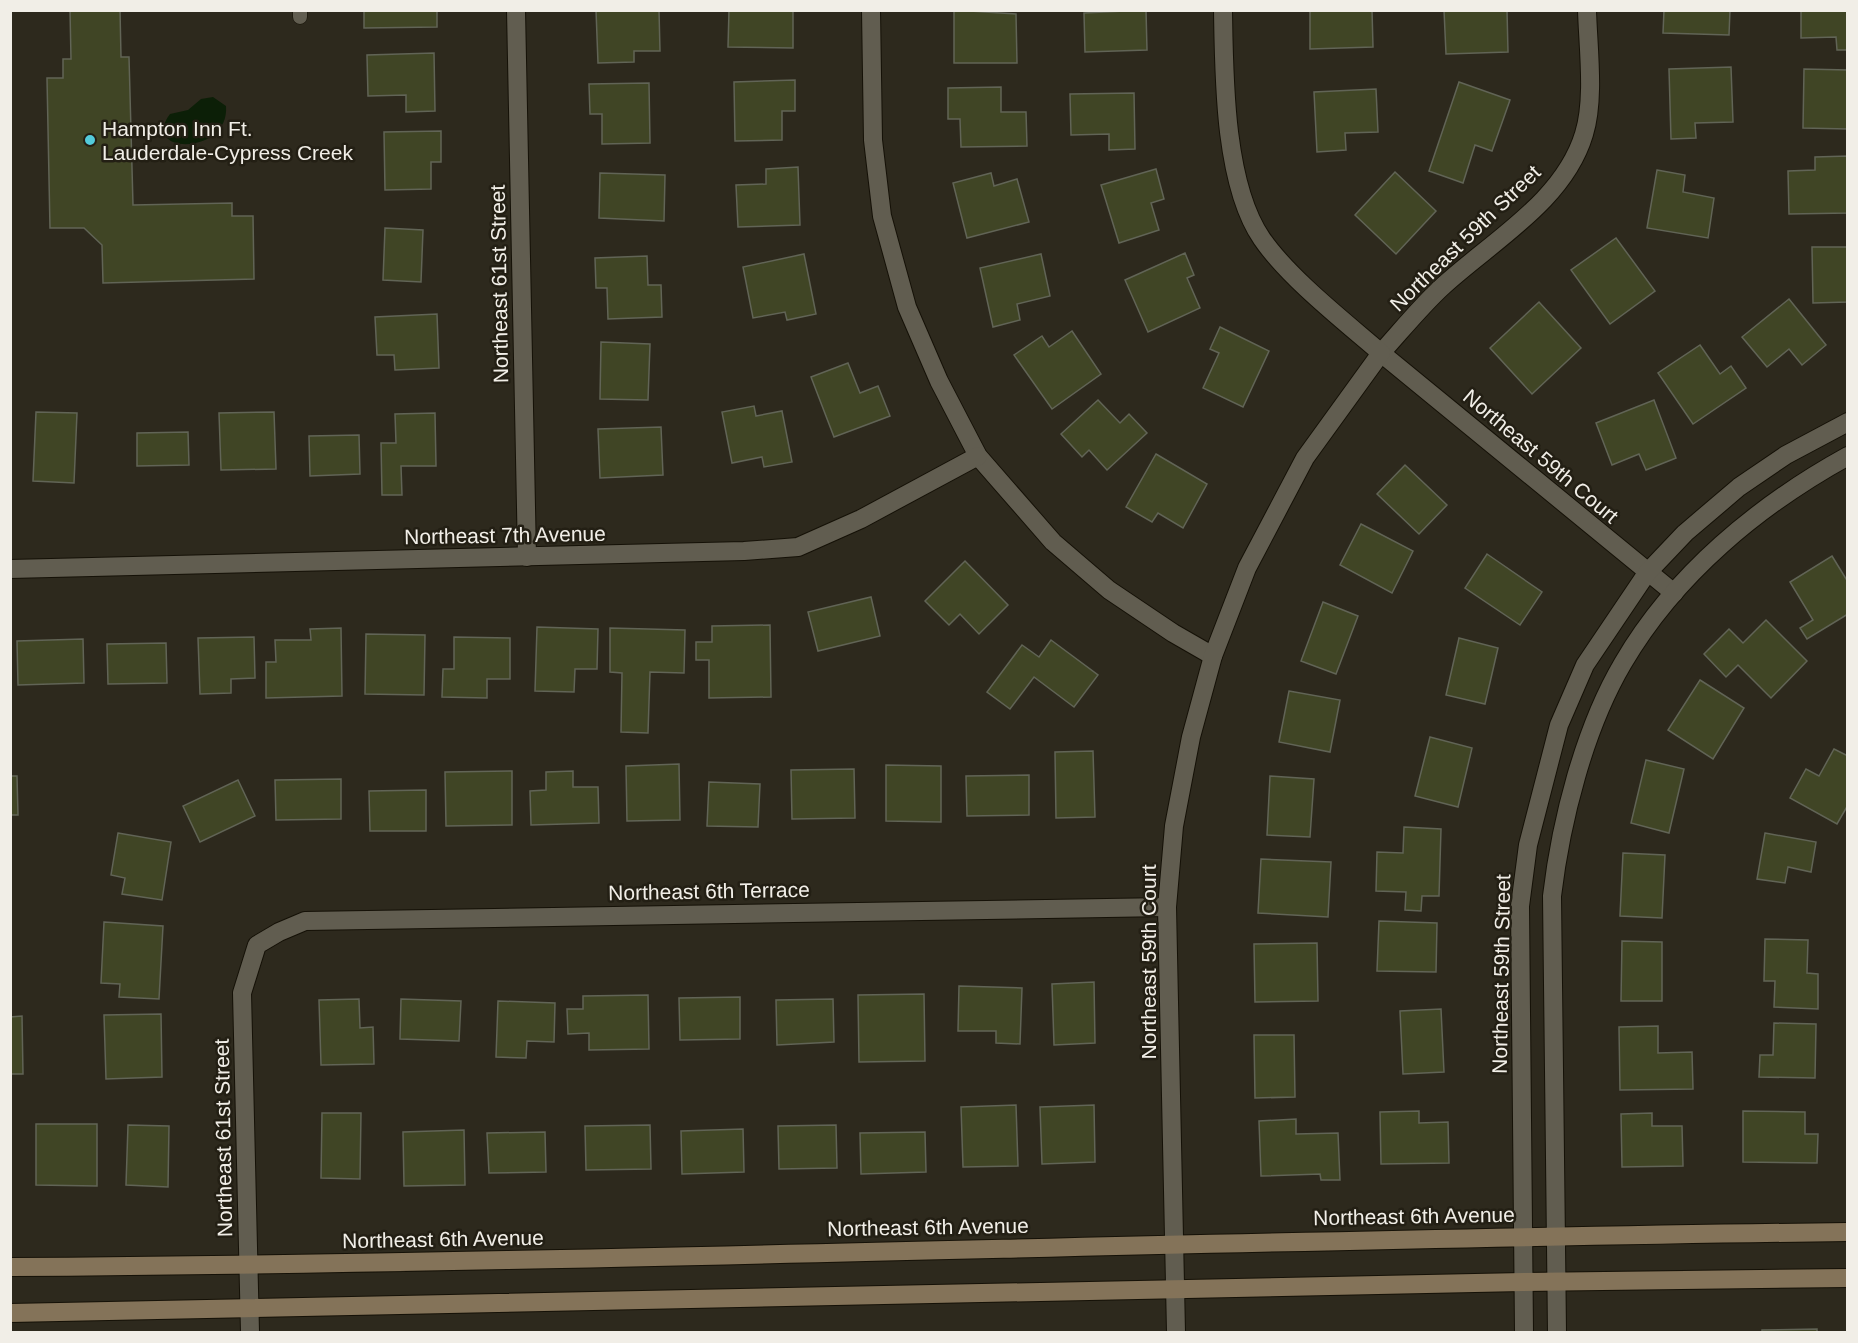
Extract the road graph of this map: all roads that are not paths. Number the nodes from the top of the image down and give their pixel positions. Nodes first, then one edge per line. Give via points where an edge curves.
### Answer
1 (516, 10) edge
2 (871, 10) edge
3 (1223, 10) edge
4 (1587, 10) edge
5 (1381, 353) junction
6 (1848, 422) edge
7 (978, 456) junction
8 (1848, 456) edge
9 (527, 557) junction
10 (10, 569) edge
11 (1647, 573) junction
12 (1674, 592) junction
13 (1213, 656) junction
14 (1167, 907) junction
15 (257, 945) joint
16 (1848, 1232) edge
17 (1521, 1236) junction
18 (1555, 1236) junction
19 (1174, 1244) junction
20 (249, 1266) junction
21 (10, 1267) edge
22 (1848, 1278) edge
23 (1556, 1281) junction
24 (1523, 1282) junction
25 (1175, 1290) junction
26 (250, 1307) junction
27 (10, 1313) edge
28 (250, 1332) edge
29 (1176, 1332) edge
30 (1524, 1332) edge
31 (1557, 1332) edge

1 - 9 street, Northeast 61st Street
2 - 7 street via 873,140 882,216 907,307
3 - 5 street, Northeast 59th Court via 1232,154 1243,202 1262,239 1283,262
4 - 5 street, Northeast 59th Street via 1584,133 1568,169 1543,200 1442,287
5 - 11 street, Northeast 59th Court
5 - 13 street, Northeast 59th Court via 1305,458 1247,568
6 - 11 street, Northeast 59th Street via 1786,455 1739,487 1685,533
7 - 9 street, Northeast 7th Avenue via 861,519 798,547
7 - 13 street via 1053,542 1109,590
8 - 12 street via 1761,510
9 - 10 street, Northeast 7th Avenue
11 - 12 street, Northeast 59th Court
11 - 17 street, Northeast 59th Street via 1585,665 1559,725 1528,845 1520,906
12 - 18 street via 1622,664 1600,710 1556,861 1551,946
13 - 14 street, Northeast 59th Court via 1191,737 1174,826
14 - 15 street, Northeast 6th Terrace via 304,921
14 - 19 street, Northeast 59th Court
15 - 20 street, Northeast 61st Street via 242,993
16 - 18 street, Northeast 6th Avenue
17 - 18 street, Northeast 6th Avenue
17 - 19 street, Northeast 6th Avenue
17 - 24 street, Northeast 59th Street
18 - 23 street
19 - 20 street, Northeast 6th Avenue
19 - 25 street, Northeast 59th Court
20 - 21 street, Northeast 6th Avenue
20 - 26 street, Northeast 61st Street
22 - 23 street
23 - 24 street
23 - 31 street
24 - 25 street
24 - 30 street, Northeast 59th Street
25 - 26 street
25 - 29 street, Northeast 59th Court
26 - 27 street
26 - 28 street, Northeast 61st Street

